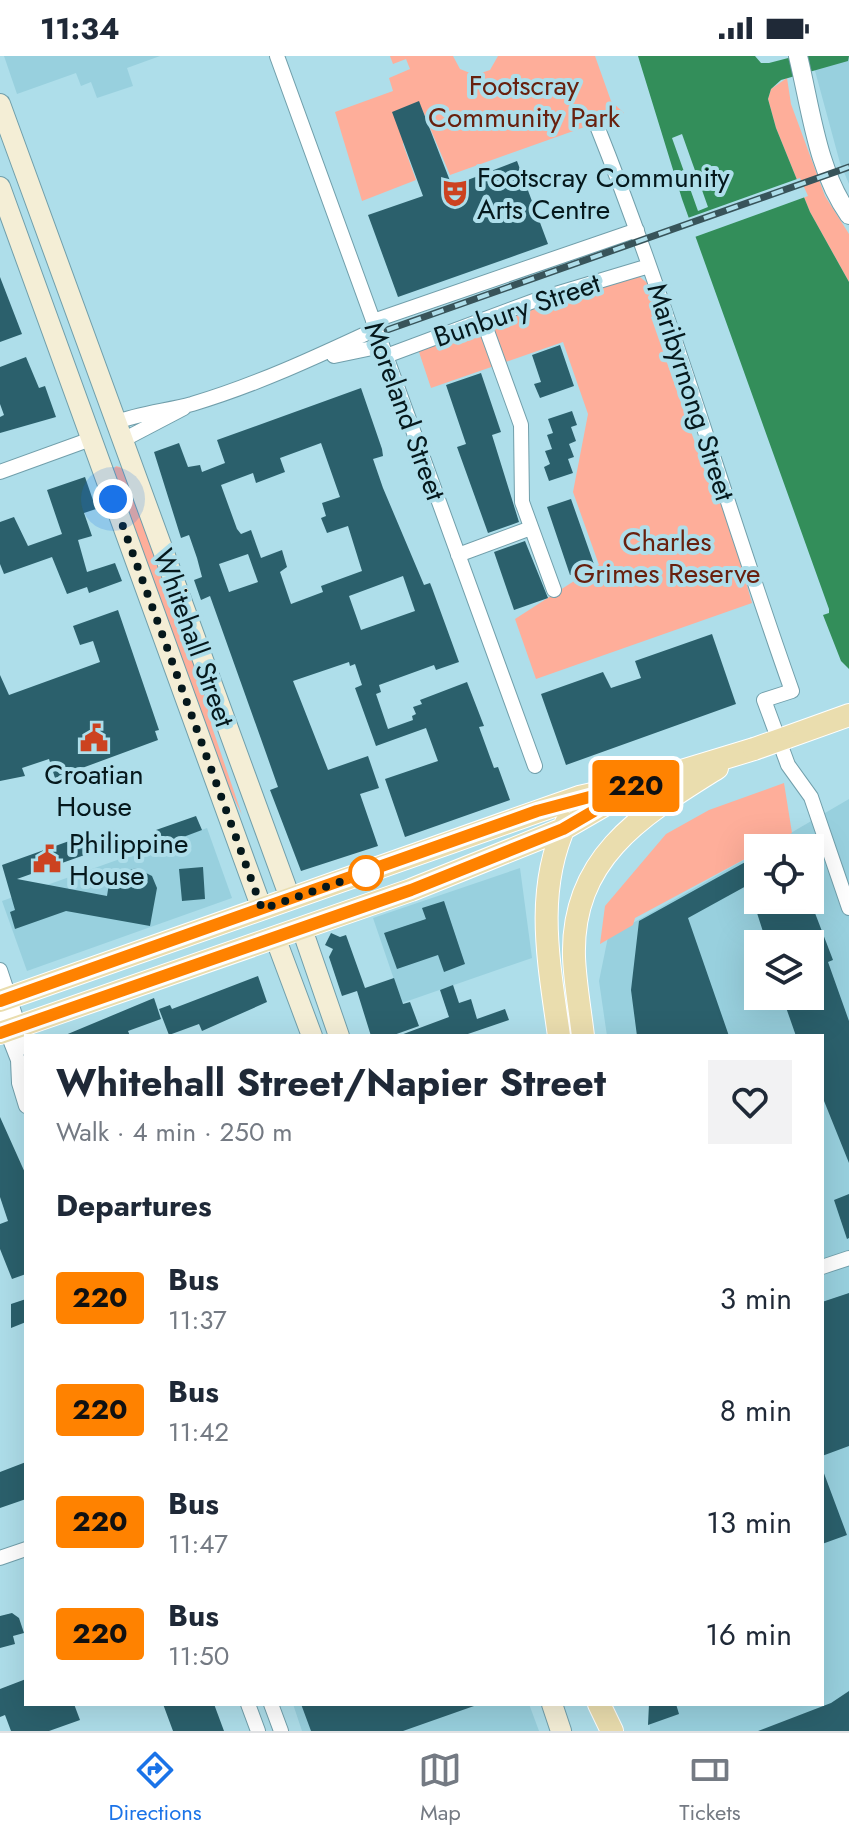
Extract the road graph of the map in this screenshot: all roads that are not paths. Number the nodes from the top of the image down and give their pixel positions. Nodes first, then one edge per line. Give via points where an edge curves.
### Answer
1 (277, 56) edge
2 (798, 56) edge
3 (0, 104) edge
4 (597, 126) dead end
5 (0, 187) edge
6 (849, 215) edge
7 (637, 230) junction
8 (649, 266) junction
9 (483, 320) junction
10 (374, 325) junction
11 (384, 351) junction
12 (310, 361) junction
13 (117, 432) junction
14 (91, 439) junction
15 (0, 472) edge
16 (531, 528) junction
17 (458, 555) junction
18 (554, 590) dead end
19 (849, 715) edge
20 (747, 751) junction
21 (535, 766) dead end
22 (642, 783) junction
23 (579, 797) junction
24 (261, 819) junction
25 (563, 829) junction
26 (232, 830) junction
27 (290, 898) junction
28 (849, 908) edge
29 (262, 909) junction
30 (302, 929) junction
31 (275, 937) junction
32 (0, 970) edge
33 (9, 1022) edge
34 (311, 1034) edge
35 (338, 1034) edge
36 (559, 1034) edge
37 (583, 1034) edge
38 (24, 1099) edge
39 (849, 1258) edge
40 (824, 1266) edge
41 (24, 1550) edge
42 (0, 1558) edge
43 (249, 1706) edge
44 (272, 1706) edge
45 (553, 1706) edge
46 (597, 1706) edge
47 (598, 1706) edge
48 (614, 1706) edge
49 (258, 1731) edge
50 (281, 1731) edge
51 (561, 1731) edge
52 (596, 1731) edge
53 (614, 1731) edge

1 - 10 street, Moreland Street
2 - 6 street via 822,156
3 - 13 main road, Whitehall Street
4 - 7 street, Maribyrnong Street
5 - 14 main road, Whitehall Street
7 - 8 street, Maribyrnong Street
7 - 10 street, Bunbury Street
8 - 9 street, Bunbury Street
8 - 28 street, Maribyrnong Street via 792,691 764,700 788,765 811,797
9 - 11 street, Bunbury Street
9 - 16 street via 521,425 522,502
10 - 11 street, Moreland Street
10 - 12 street, Bunbury Street
11 - 12 street, Bunbury Street
11 - 17 street, Moreland Street
12 - 13 street, Bunbury Street via 191,404 145,412
13 - 14 main road, Bunbury Street
13 - 24 main road, Whitehall Street
14 - 15 street, Bunbury Street
14 - 26 main road, Whitehall Street
16 - 17 street
16 - 18 street
17 - 21 street, Moreland Street
19 - 20 main road, bridge
20 - 22 main road
20 - 37 main road via 625,831 595,871 578,917 574,956
22 - 23 main road
22 - 25 main road
23 - 25 main road
23 - 27 main road
24 - 26 main road
24 - 27 main road, Whitehall Street
25 - 30 main road
25 - 36 main road via 550,865 545,903
26 - 29 main road, Whitehall Street
27 - 29 main road
27 - 30 main road, Whitehall Street
29 - 31 main road, Whitehall Street
29 - 33 main road
30 - 31 main road
30 - 35 main road, Whitehall Street
31 - 33 main road
31 - 34 main road, Whitehall Street
32 - 33 street
33 - 38 street
39 - 40 street
41 - 42 street
43 - 49 street
44 - 50 street
45 - 51 main road
46 - 52 main road
47 - 53 main road
48 - 53 main road

